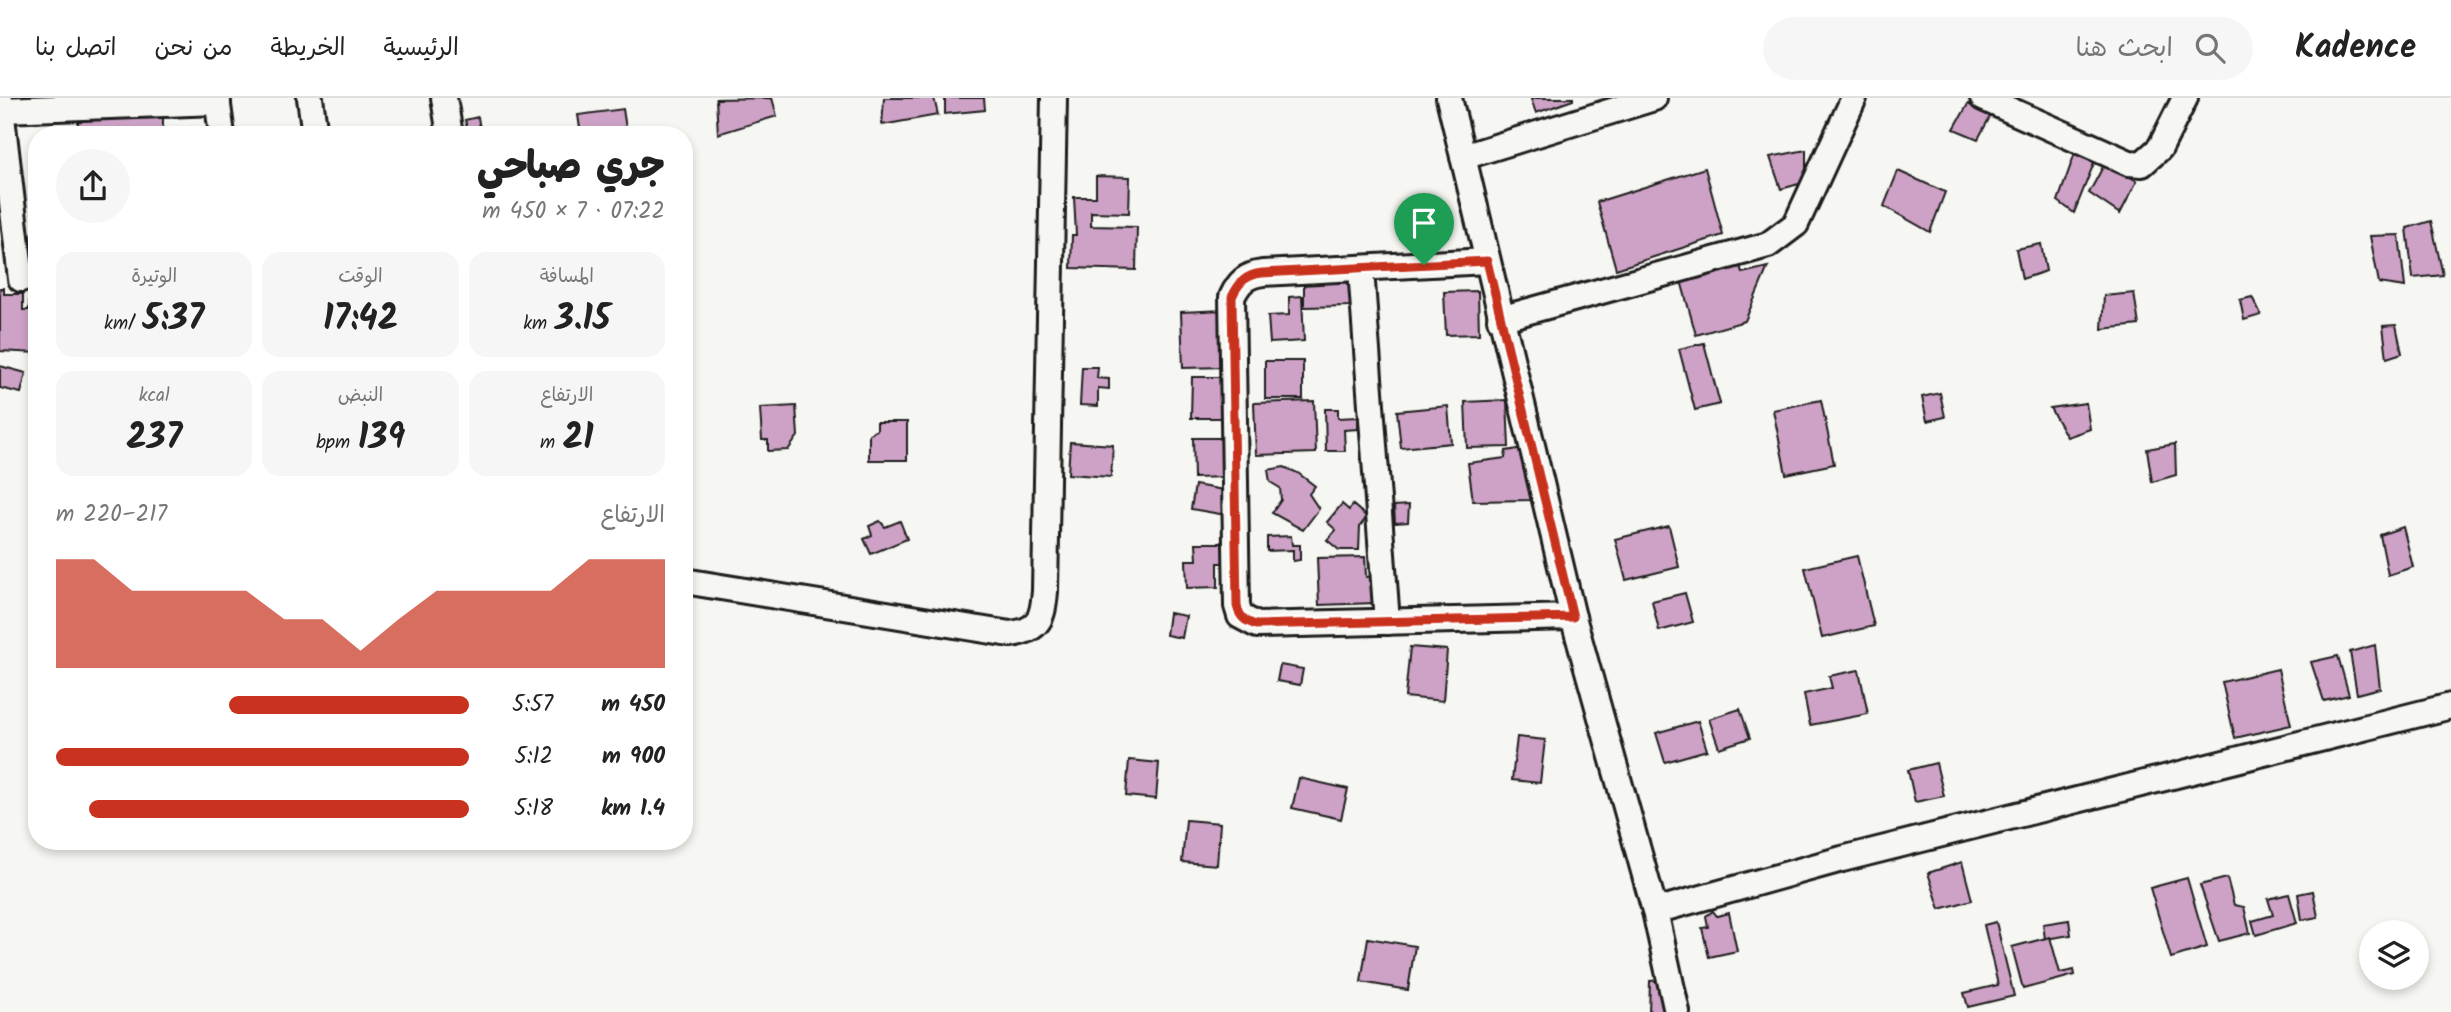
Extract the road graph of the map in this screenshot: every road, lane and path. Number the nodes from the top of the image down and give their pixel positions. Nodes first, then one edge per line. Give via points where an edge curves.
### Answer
1 (310, 98) edge
2 (444, 98) edge
3 (1054, 98) edge
4 (1449, 98) edge
5 (1654, 98) edge
6 (1854, 98) edge
7 (1983, 98) edge
8 (2185, 98) edge
9 (218, 100) edge
10 (1, 105) edge
11 (221, 126) edge
12 (314, 126) edge
13 (449, 126) edge
14 (1463, 157) junction
15 (1487, 261) junction
16 (1361, 269) junction
17 (19, 279) edge
18 (1500, 319) junction
19 (693, 582) edge
20 (1573, 617) junction
21 (1387, 622) junction
22 (2451, 706) edge
23 (1656, 911) junction
24 (1677, 1012) edge

1 - 12 street
2 - 13 street
3 - 19 street via 1045,591 1037,624 1026,632 1010,634
4 - 14 street
5 - 14 street
6 - 18 street via 1796,224 1783,236 1768,245
7 - 8 street via 2129,163 2142,164 2160,148
9 - 10 street
9 - 11 street
10 - 17 street
14 - 15 street
15 - 16 street
15 - 18 street
16 - 21 street
16 - 21 street via 1251,274 1238,284 1232,297 1237,606 1240,616 1256,625
18 - 20 street
20 - 21 street
20 - 23 street
22 - 23 street via 1842,859
23 - 24 street

